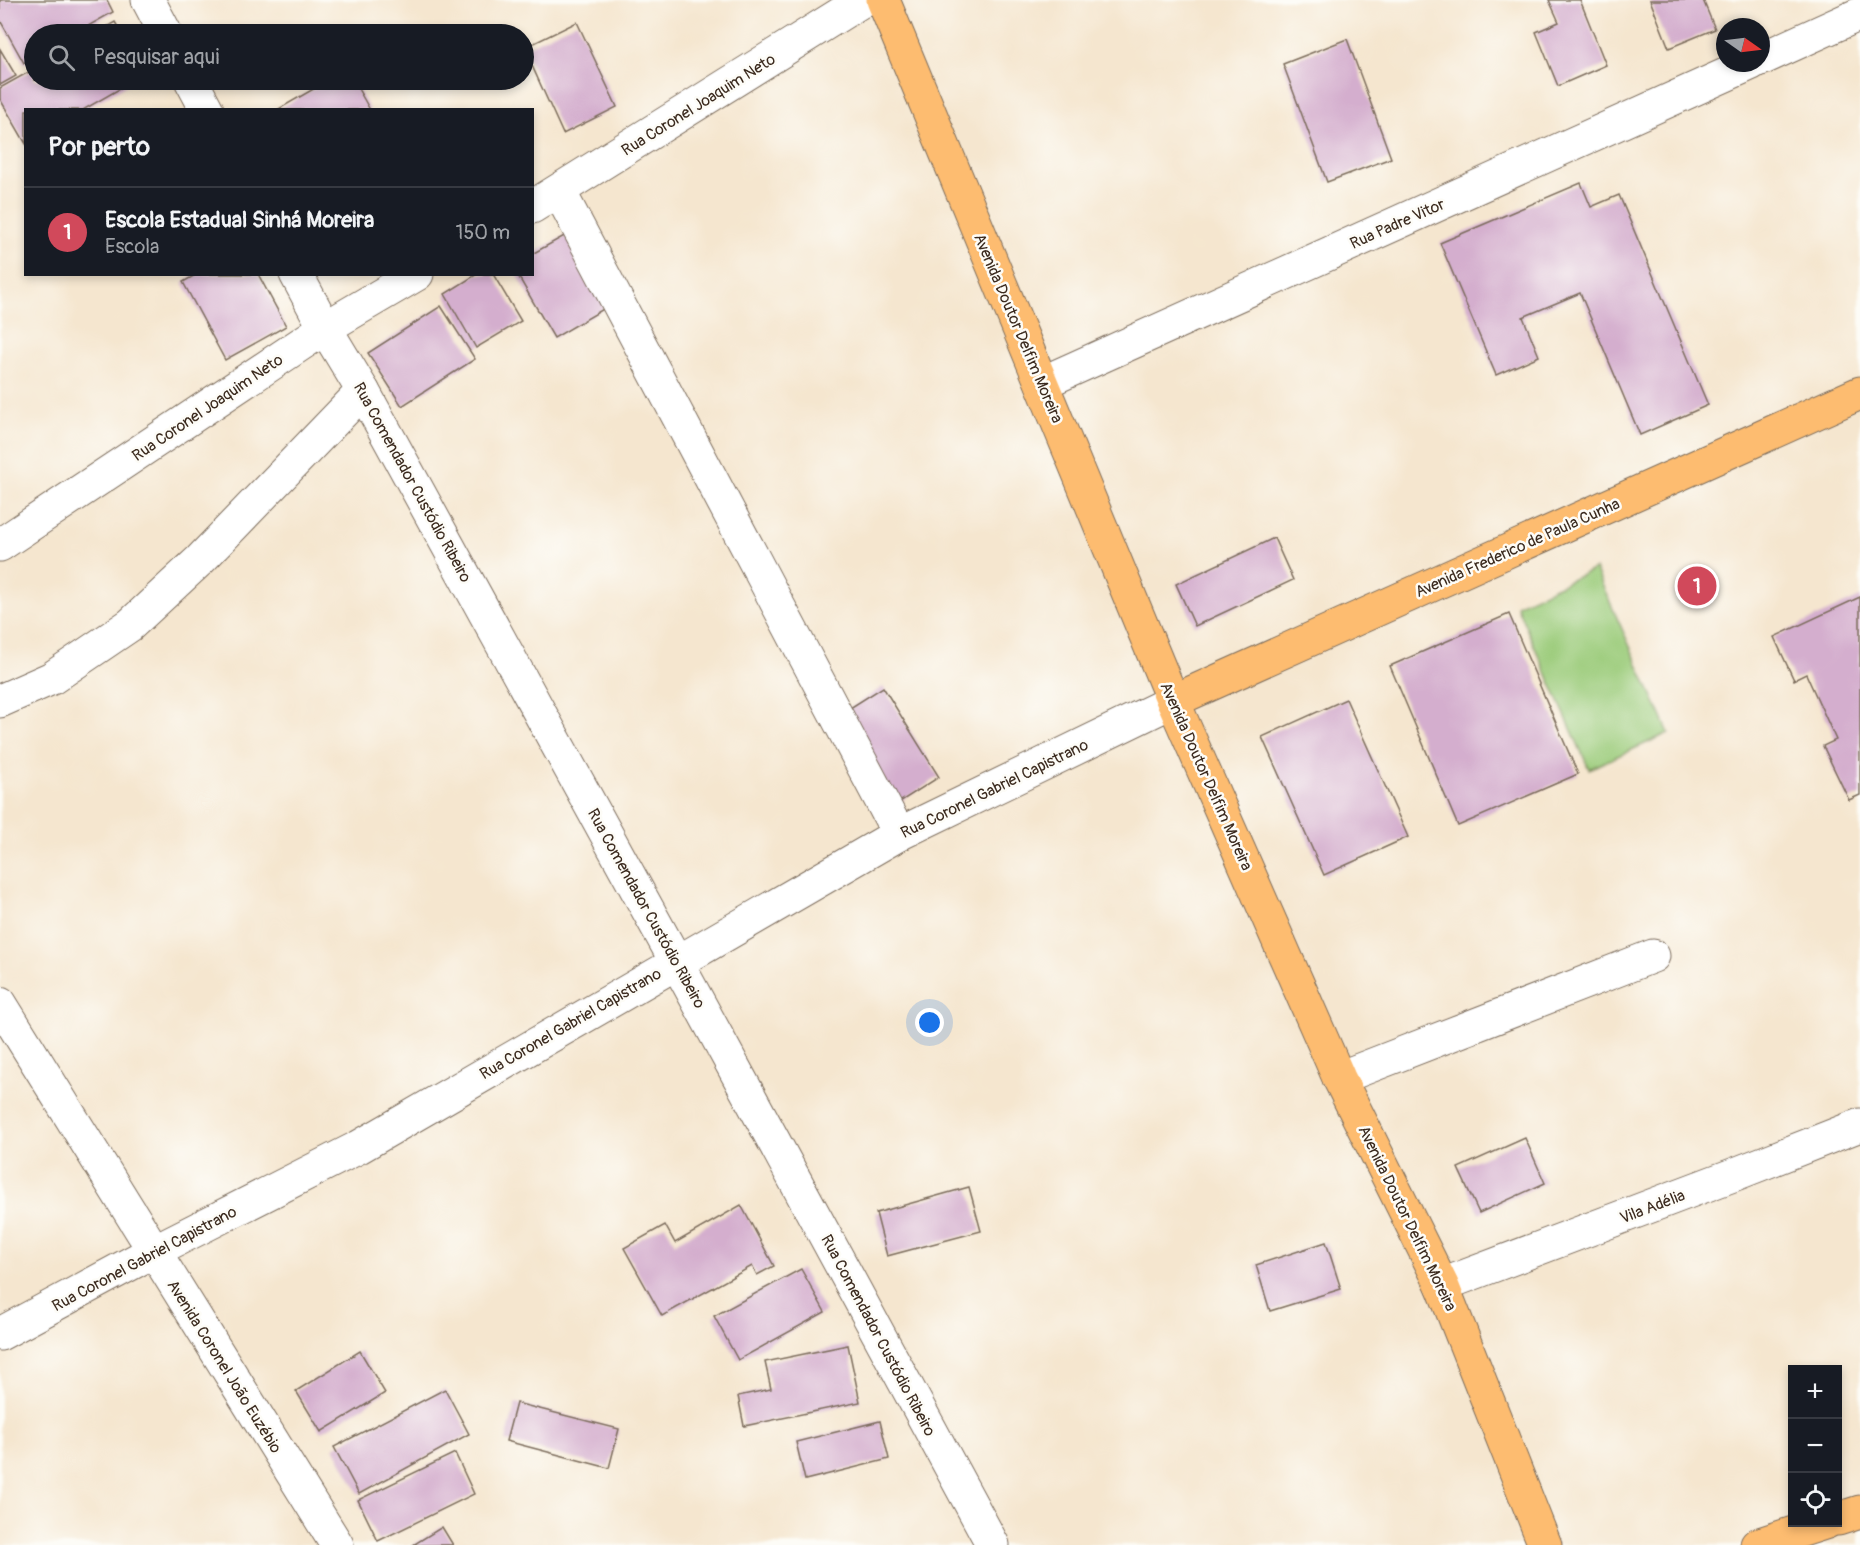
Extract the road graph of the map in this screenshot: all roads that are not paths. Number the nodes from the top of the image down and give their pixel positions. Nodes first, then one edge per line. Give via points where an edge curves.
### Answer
1 (148, 0) edge
2 (863, 0) edge
3 (883, 0) edge
4 (1860, 14) edge
5 (161, 24) edge
6 (1770, 55) edge
7 (1732, 72) edge
8 (196, 90) edge
9 (206, 108) edge
10 (546, 199) edge
11 (297, 276) edge
12 (414, 276) edge
13 (325, 328) junction
14 (1042, 383) junction
15 (363, 391) junction
16 (1860, 393) edge
17 (0, 545) edge
18 (0, 701) edge
19 (1173, 701) junction
20 (898, 834) junction
21 (1653, 956) dead end
22 (676, 961) junction
23 (0, 1003) edge
24 (1340, 1078) junction
25 (1860, 1125) edge
26 (154, 1251) junction
27 (1442, 1285) junction
28 (0, 1334) edge
29 (1860, 1512) edge
30 (1842, 1518) edge
31 (1812, 1527) edge
32 (337, 1545) edge
33 (993, 1545) edge
34 (1545, 1545) edge
35 (1757, 1545) edge

1 - 5 street
2 - 10 street, Rua Coronel Joaquim Neto
3 - 14 main road, Avenida Doutor Delfim Moreira
4 - 6 street
7 - 14 street, Rua Padre Vitor
8 - 9 street
10 - 20 street
11 - 13 street, Rua Comendador Custódio Ribeiro
12 - 13 street, Rua Coronel Joaquim Neto
13 - 15 street, Rua Comendador Custódio Ribeiro
13 - 17 street, Rua Coronel Joaquim Neto
14 - 19 main road, Avenida Doutor Delfim Moreira
15 - 18 street via 200,560 130,625 52,678
15 - 22 street, Rua Comendador Custódio Ribeiro
16 - 19 main road, Avenida Frederico de Paula Cunha
19 - 20 street, Rua Coronel Gabriel Capistrano
19 - 24 main road, Avenida Doutor Delfim Moreira
20 - 22 street, Rua Coronel Gabriel Capistrano
21 - 24 street
22 - 26 street, Rua Coronel Gabriel Capistrano via 359,1147
22 - 33 street, Rua Comendador Custódio Ribeiro
23 - 26 street, Avenida Coronel João Euzébio
24 - 27 main road, Avenida Doutor Delfim Moreira
25 - 27 street, Vila Adélia
26 - 28 street, Rua Coronel Gabriel Capistrano
26 - 32 street, Avenida Coronel João Euzébio
27 - 34 main road, Avenida Doutor Delfim Moreira
29 - 30 main road
31 - 35 main road

